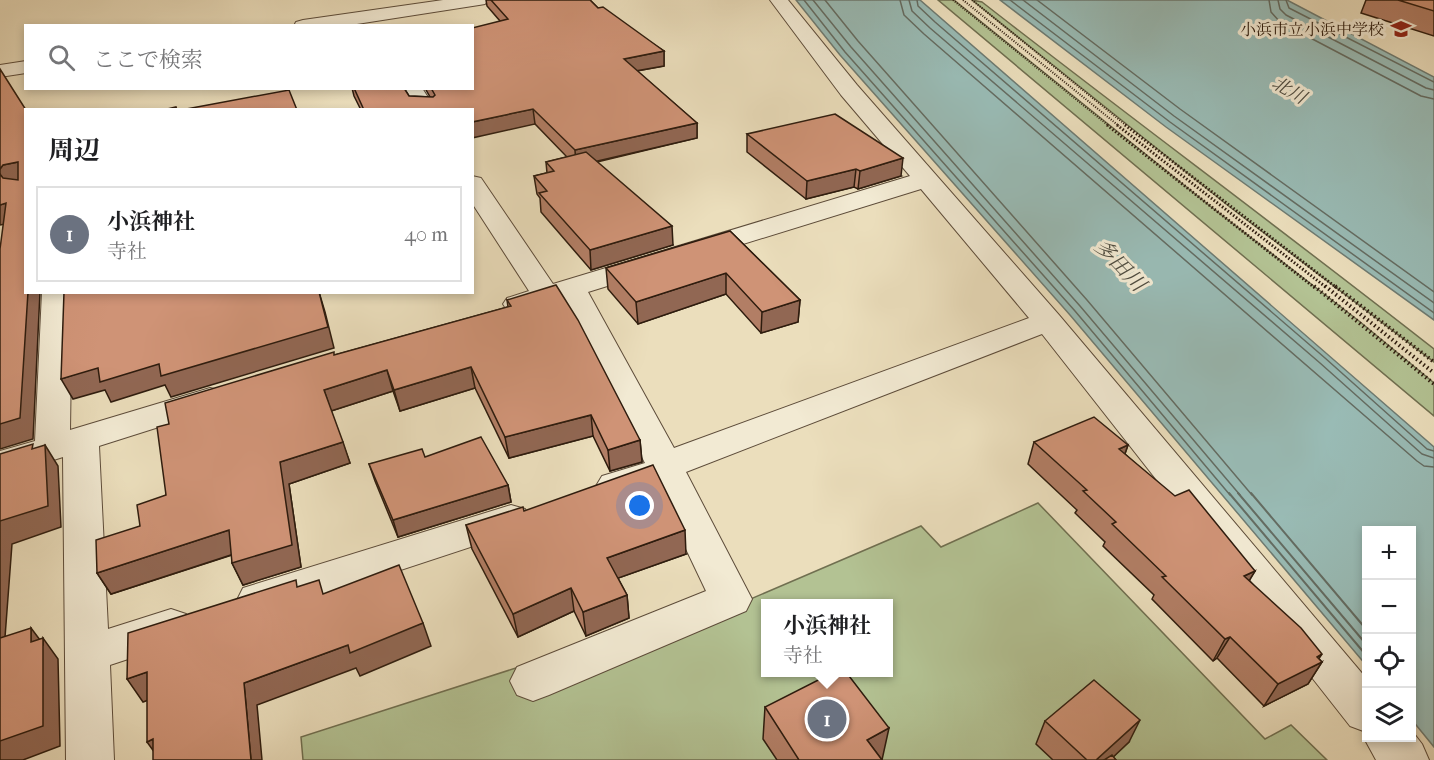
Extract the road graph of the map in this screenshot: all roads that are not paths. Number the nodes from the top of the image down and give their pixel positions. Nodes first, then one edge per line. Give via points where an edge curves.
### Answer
1 (479, 0) edge
2 (779, 0) edge
3 (367, 21) edge
4 (329, 24) edge
5 (24, 67) edge
6 (0, 71) edge
7 (412, 90) edge
8 (424, 108) edge
9 (927, 179) junction
10 (474, 186) edge
11 (558, 291) junction
12 (57, 294) edge
13 (489, 313) edge
14 (1048, 321) junction
15 (240, 390) edge
16 (67, 444) junction
17 (0, 464) edge
18 (666, 468) junction
19 (582, 496) edge
20 (537, 511) edge
21 (87, 654) junction
22 (532, 681) dead end
23 (1362, 706) edge
24 (1391, 742) edge
25 (90, 760) edge
26 (1405, 760) edge

1 - 3 street
2 - 9 street via 849,90
3 - 4 street
5 - 6 street
7 - 8 street
9 - 11 street
9 - 14 street
10 - 11 street
11 - 13 street
11 - 18 street
12 - 16 street
14 - 18 street
14 - 23 street
15 - 16 street
16 - 17 street
16 - 21 street
18 - 19 street
18 - 22 street via 731,599
20 - 21 street
21 - 25 street
24 - 26 street

